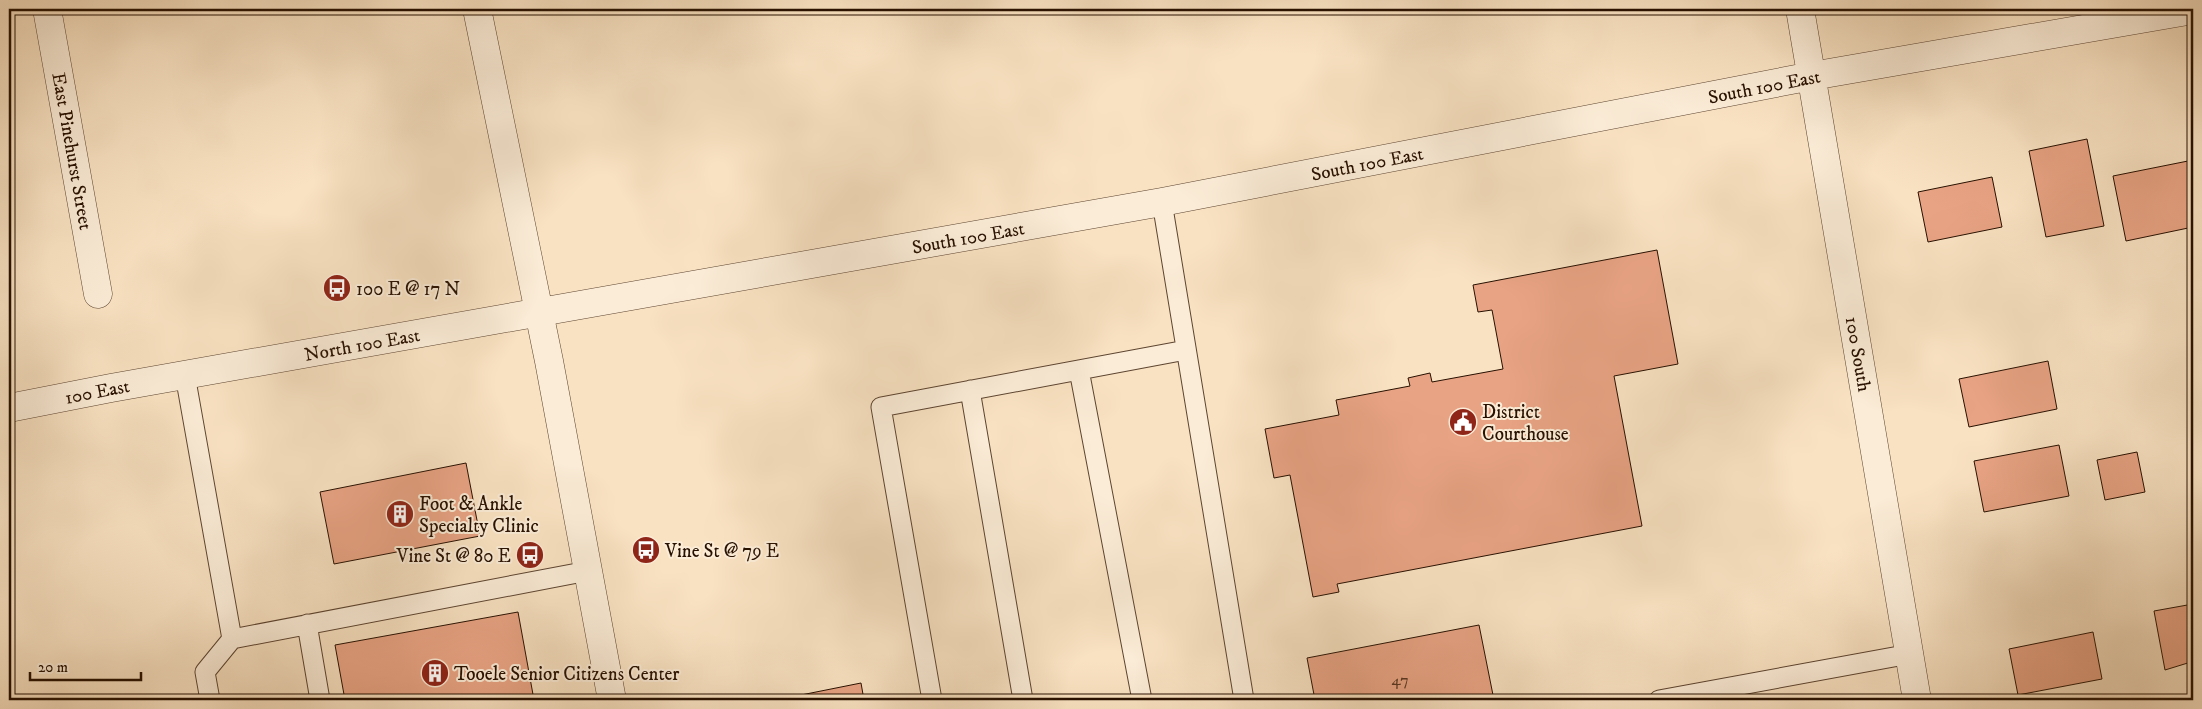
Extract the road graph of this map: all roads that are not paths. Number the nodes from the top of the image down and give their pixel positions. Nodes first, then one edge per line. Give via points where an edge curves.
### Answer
1 (47, 9) edge
2 (477, 9) edge
3 (1800, 9) edge
4 (2193, 10) edge
5 (1812, 76) junction
6 (1162, 202) junction
7 (98, 294) dead end
8 (540, 313) junction
9 (1186, 350) junction
10 (1079, 370) junction
11 (185, 375) junction
12 (970, 390) junction
13 (9, 408) edge
14 (588, 571) junction
15 (307, 624) junction
16 (232, 639) junction
17 (1910, 654) junction
18 (210, 700) edge
19 (320, 700) edge
20 (612, 700) edge
21 (932, 700) edge
22 (1023, 700) edge
23 (1142, 700) edge
24 (1244, 700) edge
25 (1659, 700) edge
26 (1917, 700) edge

1 - 7 street, East Pinehurst Street
2 - 8 street
3 - 5 street, 100 South
4 - 5 street, South 100 East
5 - 6 street, South 100 East
5 - 17 street, 100 South
6 - 8 street, South 100 East
6 - 9 lane
8 - 11 street, North 100 East
8 - 14 street
9 - 10 lane
9 - 24 lane
10 - 12 lane
10 - 23 lane
11 - 13 street, 100 East
11 - 16 lane
12 - 21 lane via 881,407
12 - 22 lane
14 - 15 lane
14 - 20 street
15 - 16 lane
15 - 19 lane
16 - 18 lane via 205,672
17 - 25 lane
17 - 26 street, 100 South

